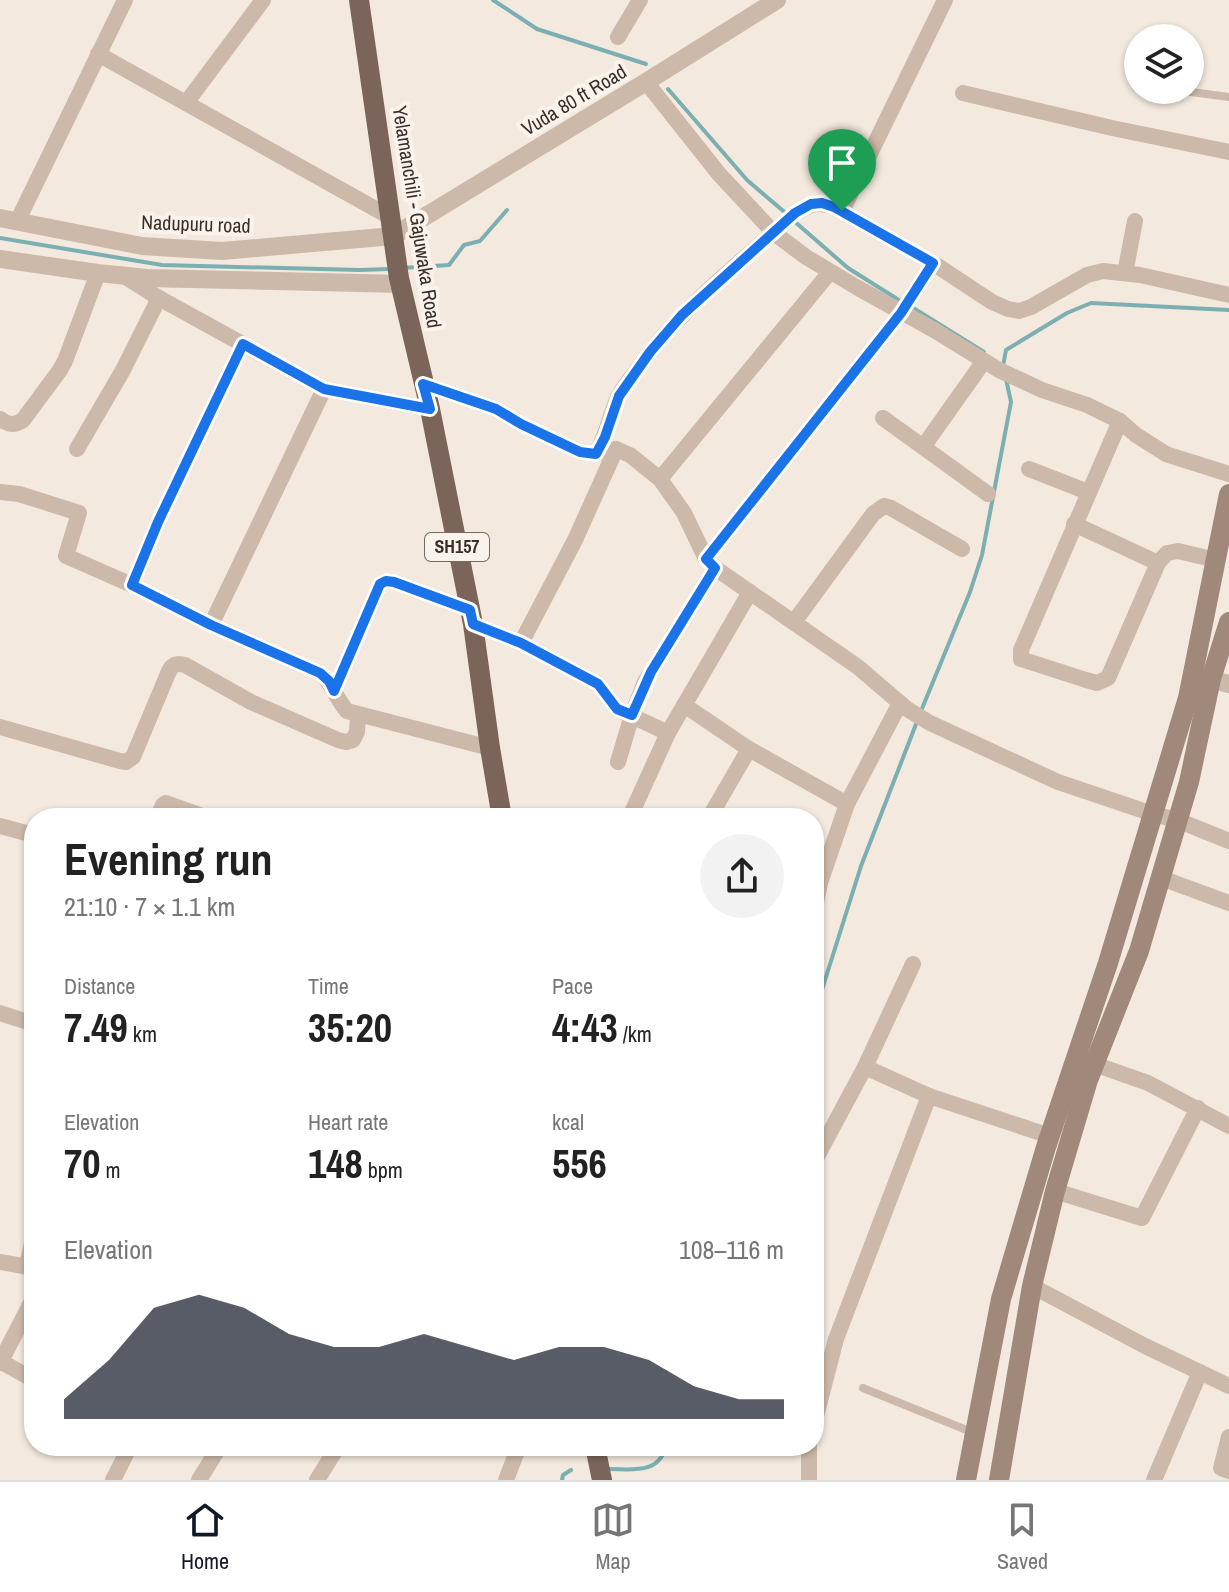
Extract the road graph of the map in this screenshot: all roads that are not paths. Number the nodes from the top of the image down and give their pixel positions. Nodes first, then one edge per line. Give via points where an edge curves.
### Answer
1 (125, 0) edge
2 (263, 0) edge
3 (640, 0) edge
4 (945, 0) edge
5 (358, 1) edge
6 (769, 2) edge
7 (618, 37) dead end
8 (98, 54) junction
9 (646, 82) junction
10 (963, 93) dead end
11 (1204, 94) edge
12 (1229, 97) edge
13 (186, 103) junction
14 (1229, 152) edge
15 (842, 211) junction
16 (1135, 221) dead end
17 (5, 222) edge
18 (393, 232) junction
19 (774, 233) junction
20 (142, 246) junction
21 (0, 259) edge
22 (933, 263) junction
23 (830, 272) junction
24 (98, 273) junction
25 (1125, 273) junction
26 (132, 276) junction
27 (400, 281) junction
28 (1229, 295) edge
29 (159, 298) junction
30 (901, 313) junction
31 (243, 344) junction
32 (984, 361) junction
33 (423, 384) junction
34 (324, 389) junction
35 (430, 409) junction
36 (883, 418) dead end
37 (0, 419) edge
38 (1120, 421) junction
39 (923, 447) junction
40 (77, 449) dead end
41 (616, 449) junction
42 (596, 454) junction
43 (1029, 469) dead end
44 (1229, 474) edge
45 (660, 479) junction
46 (0, 492) edge
47 (1088, 492) junction
48 (988, 494) dead end
49 (1229, 494) edge
50 (1074, 524) junction
51 (962, 549) dead end
52 (1216, 560) junction
53 (710, 563) junction
54 (1158, 563) junction
55 (132, 585) junction
56 (750, 592) junction
57 (471, 617) junction
58 (794, 622) junction
59 (1229, 622) edge
60 (211, 625) junction
61 (521, 643) junction
62 (1220, 682) edge
63 (334, 691) junction
64 (684, 705) junction
65 (904, 706) junction
66 (358, 715) junction
67 (632, 715) junction
68 (0, 727) edge
69 (668, 733) junction
70 (490, 748) junction
71 (749, 749) junction
72 (618, 762) dead end
73 (847, 804) junction
74 (162, 808) edge
75 (180, 808) edge
76 (500, 808) edge
77 (634, 808) edge
78 (715, 808) edge
79 (1153, 814) junction
80 (1177, 820) junction
81 (0, 826) edge
82 (24, 832) edge
83 (1229, 841) edge
84 (824, 864) edge
85 (1161, 878) junction
86 (1229, 903) edge
87 (913, 964) dead end
88 (0, 1013) edge
89 (24, 1021) edge
90 (1094, 1064) junction
91 (865, 1067) junction
92 (929, 1096) junction
93 (1198, 1108) junction
94 (1229, 1126) edge
95 (1050, 1136) junction
96 (824, 1143) edge
97 (1055, 1191) junction
98 (0, 1262) edge
99 (24, 1267) edge
100 (1032, 1286) junction
101 (24, 1316) edge
102 (824, 1361) edge
103 (0, 1362) edge
104 (1200, 1372) junction
105 (24, 1375) edge
106 (1229, 1386) edge
107 (863, 1388) dead end
108 (976, 1434) junction
109 (1229, 1437) edge
110 (125, 1456) edge
111 (214, 1456) edge
112 (332, 1456) edge
113 (515, 1456) edge
114 (597, 1456) edge
115 (809, 1456) edge
116 (1222, 1473) edge
117 (1003, 1478) edge
118 (113, 1480) edge
119 (199, 1480) edge
120 (317, 1480) edge
121 (506, 1480) edge
122 (602, 1480) edge
123 (809, 1480) edge
124 (966, 1480) edge
125 (1154, 1480) edge

1 - 8 street
2 - 13 street
3 - 7 street
4 - 15 street
5 - 18 main road, Yelamanchili - Gajuwaka Road / SH157
6 - 9 street, Vuda 80 ft Road
8 - 13 street
8 - 17 street
9 - 18 street, Vuda 80 ft Road
9 - 19 street
10 - 14 street
11 - 12 lane
13 - 18 street
15 - 19 street via 811,204
15 - 22 street
16 - 25 street
17 - 20 street, Nadupuru road
18 - 20 street, Nadupuru road via 222,251
18 - 27 main road, Yelamanchili - Gajuwaka Road / SH157
19 - 23 street
19 - 42 street via 682,315 650,352 619,396
20 - 26 street
21 - 24 street
22 - 25 street via 992,302 1019,311 1087,275
22 - 30 street
23 - 30 street
23 - 45 street
24 - 26 street
24 - 37 street via 60,370 23,420 9,424
25 - 28 street
26 - 27 street
26 - 29 street
27 - 33 main road, Yelamanchili - Gajuwaka Road / SH157
29 - 31 street
29 - 40 street
30 - 32 street
30 - 53 street
31 - 34 street
31 - 55 street
32 - 38 street
32 - 39 street
33 - 35 main road, Yelamanchili - Gajuwaka Road / SH157
33 - 42 street via 496,409 580,452
34 - 35 street
34 - 60 street
35 - 57 main road, Yelamanchili - Gajuwaka Road / SH157
36 - 39 street
38 - 44 street via 1166,454
38 - 47 street
39 - 48 street
41 - 42 street
41 - 45 street
41 - 61 street
43 - 47 street
45 - 53 street
46 - 55 street via 79,513 66,556
47 - 50 street
49 - 52 main road
50 - 54 street
50 - 54 street via 1021,659 1097,683 1108,678
51 - 58 street via 884,506
52 - 54 street via 1178,551
52 - 79 main road via 1188,698
53 - 56 street
53 - 67 street
55 - 60 street
56 - 58 street
56 - 64 street
57 - 61 street
57 - 63 street via 394,582 380,584
57 - 70 main road, Yelamanchili - Gajuwaka Road / SH157
58 - 65 street
59 - 62 main road
60 - 63 street via 320,673
61 - 67 street via 598,684 617,709
62 - 80 main road
63 - 66 street via 347,711
64 - 69 street
64 - 71 street
65 - 73 street
65 - 79 street via 1058,782
66 - 68 street via 353,740 338,740 178,663 169,671 133,757 126,762
66 - 70 street
67 - 69 street
67 - 72 street
69 - 77 street
70 - 76 main road, Yelamanchili - Gajuwaka Road / SH157
71 - 73 street
71 - 78 street
73 - 84 street
74 - 75 street via 166,803
79 - 80 street
79 - 95 main road
80 - 83 street
80 - 85 main road
81 - 82 street
85 - 86 street
85 - 90 main road via 1139,951
87 - 91 street
88 - 89 street
90 - 93 street
90 - 97 main road
91 - 92 street
91 - 96 street
92 - 95 street
92 - 102 street
93 - 94 street
93 - 97 street via 1142,1218
95 - 108 main road via 1001,1299
97 - 100 main road
98 - 99 street
100 - 104 street
100 - 117 main road
101 - 103 street
103 - 105 street
104 - 106 street
104 - 125 street
107 - 108 lane
108 - 124 main road
109 - 116 street
110 - 118 street
111 - 119 street
112 - 120 street
113 - 121 street
114 - 122 main road
115 - 123 street

